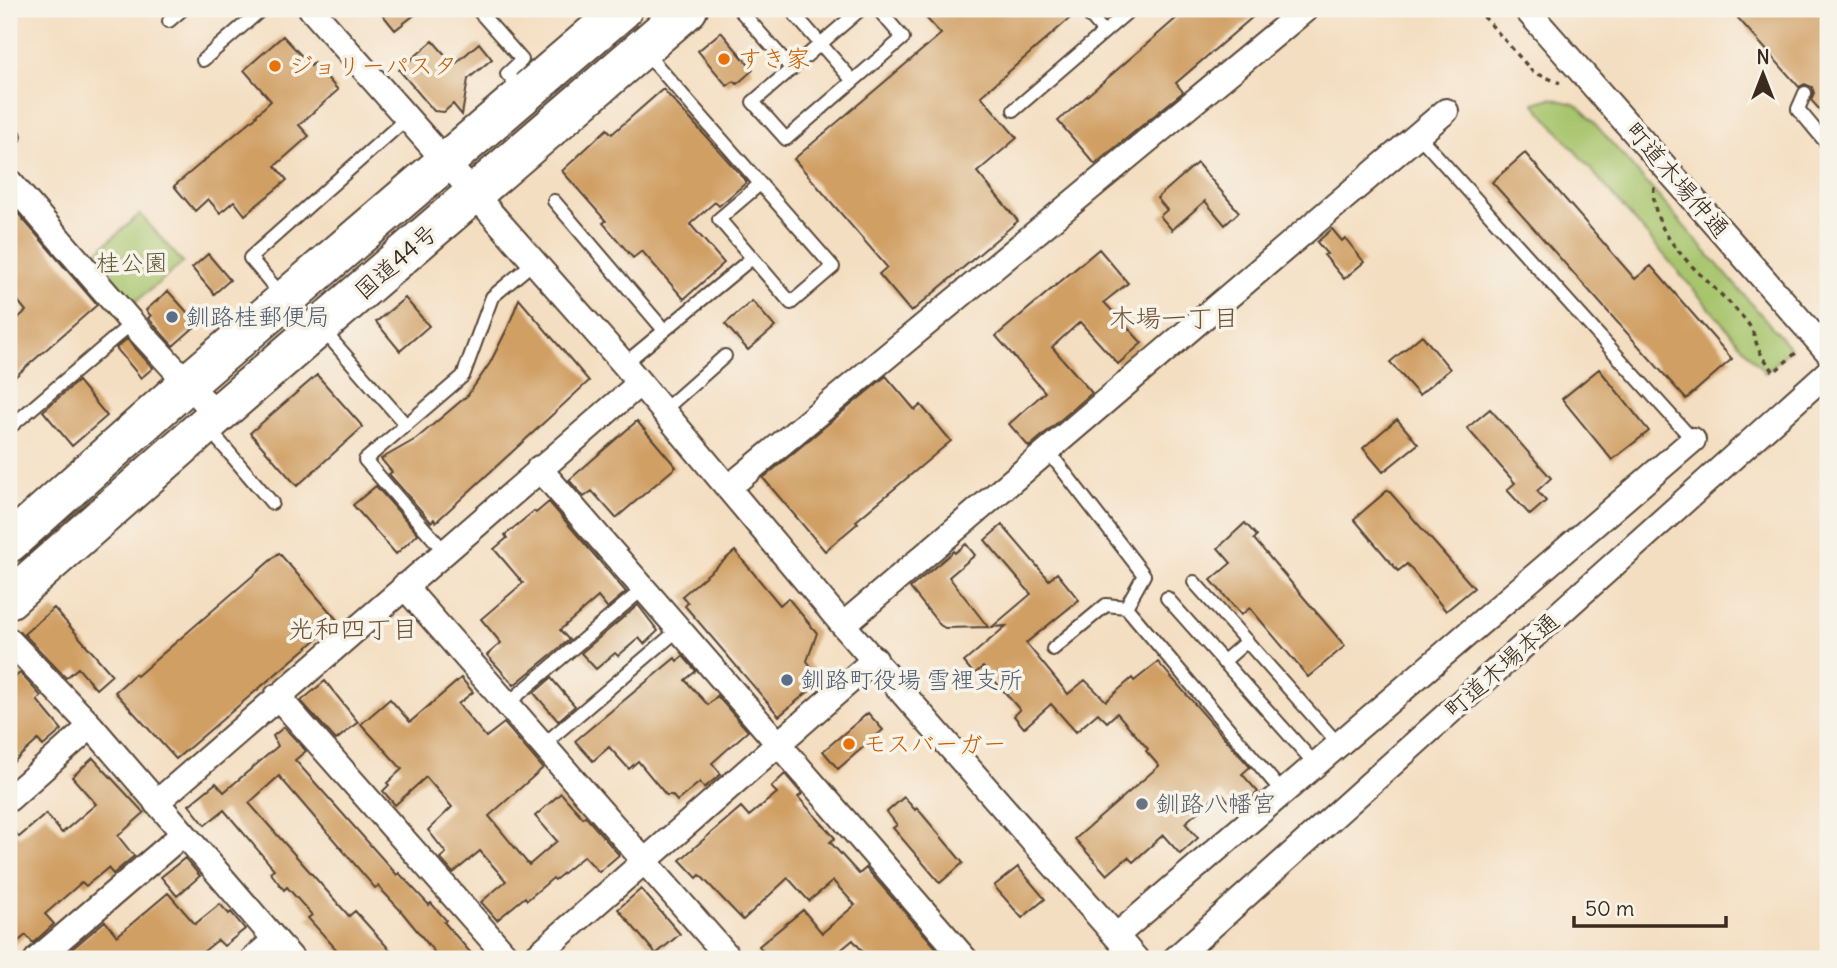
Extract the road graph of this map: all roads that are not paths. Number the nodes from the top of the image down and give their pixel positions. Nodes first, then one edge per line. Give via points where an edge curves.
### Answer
1 (183, 9) edge
2 (262, 9) edge
3 (477, 9) edge
4 (623, 9) edge
5 (688, 9) edge
6 (739, 9) edge
7 (790, 9) edge
8 (861, 9) edge
9 (878, 9) edge
10 (1084, 9) edge
11 (1131, 9) edge
12 (1306, 9) edge
13 (1527, 9) edge
14 (321, 12) edge
15 (169, 21) dead end
16 (1104, 32) junction
17 (821, 44) junction
18 (642, 49) junction
19 (203, 60) dead end
20 (792, 69) junction
21 (853, 81) junction
22 (524, 93) junction
23 (1805, 93) dead end
24 (1014, 110) dead end
25 (1446, 111) dead end
26 (407, 118) junction
27 (1418, 135) junction
28 (1828, 145) edge
29 (446, 162) junction
30 (9, 181) edge
31 (760, 184) junction
32 (474, 195) junction
33 (554, 201) dead end
34 (752, 258) junction
35 (534, 262) junction
36 (286, 300) junction
37 (131, 323) junction
38 (320, 327) junction
39 (664, 330) junction
40 (1828, 352) edge
41 (724, 356) dead end
42 (1828, 372) edge
43 (632, 374) junction
44 (188, 383) junction
45 (664, 410) junction
46 (211, 420) junction
47 (407, 425) junction
48 (9, 428) edge
49 (1693, 440) joint
50 (1048, 451) junction
51 (539, 468) junction
52 (728, 488) junction
53 (272, 503) dead end
54 (9, 543) edge
55 (444, 551) junction
56 (1194, 582) dead end
57 (404, 586) junction
58 (644, 588) junction
59 (1167, 598) dead end
60 (9, 599) edge
61 (1126, 607) junction
62 (843, 625) junction
63 (679, 629) junction
64 (1247, 641) junction
65 (12, 649) edge
66 (1053, 649) dead end
67 (875, 659) junction
68 (1223, 662) junction
69 (277, 696) junction
70 (507, 704) junction
71 (91, 726) junction
72 (779, 744) junction
73 (1339, 744) junction
74 (543, 745) junction
75 (1316, 765) junction
76 (1283, 793) junction
77 (9, 799) edge
78 (156, 803) junction
79 (183, 834) junction
80 (645, 861) junction
81 (1116, 936) junction
82 (275, 940) junction
83 (37, 959) edge
84 (253, 959) edge
85 (292, 959) edge
86 (509, 959) edge
87 (533, 959) edge
88 (730, 959) edge
89 (965, 959) edge
90 (1136, 959) edge
91 (1175, 959) edge

1 - 15 lane
2 - 19 lane
3 - 22 lane via 522,60 507,74
4 - 22 highway, 国道44号
5 - 18 highway, 国道44号
6 - 20 lane
7 - 17 lane
8 - 17 lane
9 - 21 lane via 903,38
10 - 16 lane
11 - 16 lane
12 - 52 street
13 - 40 street, 町道木場仲通
14 - 26 street
16 - 24 lane
17 - 20 lane
17 - 21 lane
18 - 31 lane
18 - 32 highway, 国道44号
20 - 21 lane via 753,102 786,139
22 - 29 highway, 国道44号
23 - 28 lane via 1798,109
25 - 27 street
26 - 29 street
26 - 36 lane via 250,258
27 - 49 lane
27 - 50 street
29 - 32 street
29 - 36 highway, 国道44号
30 - 37 street
31 - 34 lane via 719,219
31 - 34 lane via 833,267 791,303
32 - 35 street
32 - 38 highway, 国道44号
33 - 39 lane
34 - 39 lane
35 - 43 street
35 - 47 lane via 492,296 463,376
36 - 44 highway, 国道44号
37 - 44 street
37 - 48 lane
38 - 46 highway, 国道44号
38 - 47 lane
39 - 43 lane
41 - 45 lane
42 - 91 street, 町道木場本通
43 - 45 street
43 - 51 street
44 - 46 street
44 - 54 highway, 国道44号
45 - 52 street
46 - 53 lane
46 - 60 highway, 国道44号
47 - 55 lane via 365,460
49 - 73 street
50 - 61 lane via 1144,575
50 - 62 street
51 - 55 street
51 - 58 street
52 - 62 street
55 - 57 street
56 - 64 lane
57 - 69 street
57 - 70 street
58 - 63 street
58 - 70 lane
59 - 68 lane
61 - 66 lane via 1106,605
61 - 76 lane
62 - 67 street
63 - 72 street
63 - 74 lane
64 - 68 lane
64 - 73 lane
65 - 71 street
67 - 72 street
67 - 81 street
68 - 75 lane
69 - 78 street
69 - 86 street
70 - 74 street
71 - 77 street
71 - 78 street
72 - 80 street
72 - 89 street
73 - 75 street
74 - 80 street
75 - 76 street
76 - 81 street
78 - 79 street
79 - 82 street
79 - 83 street
80 - 87 street
80 - 88 street
81 - 90 street
82 - 84 street
82 - 85 street

